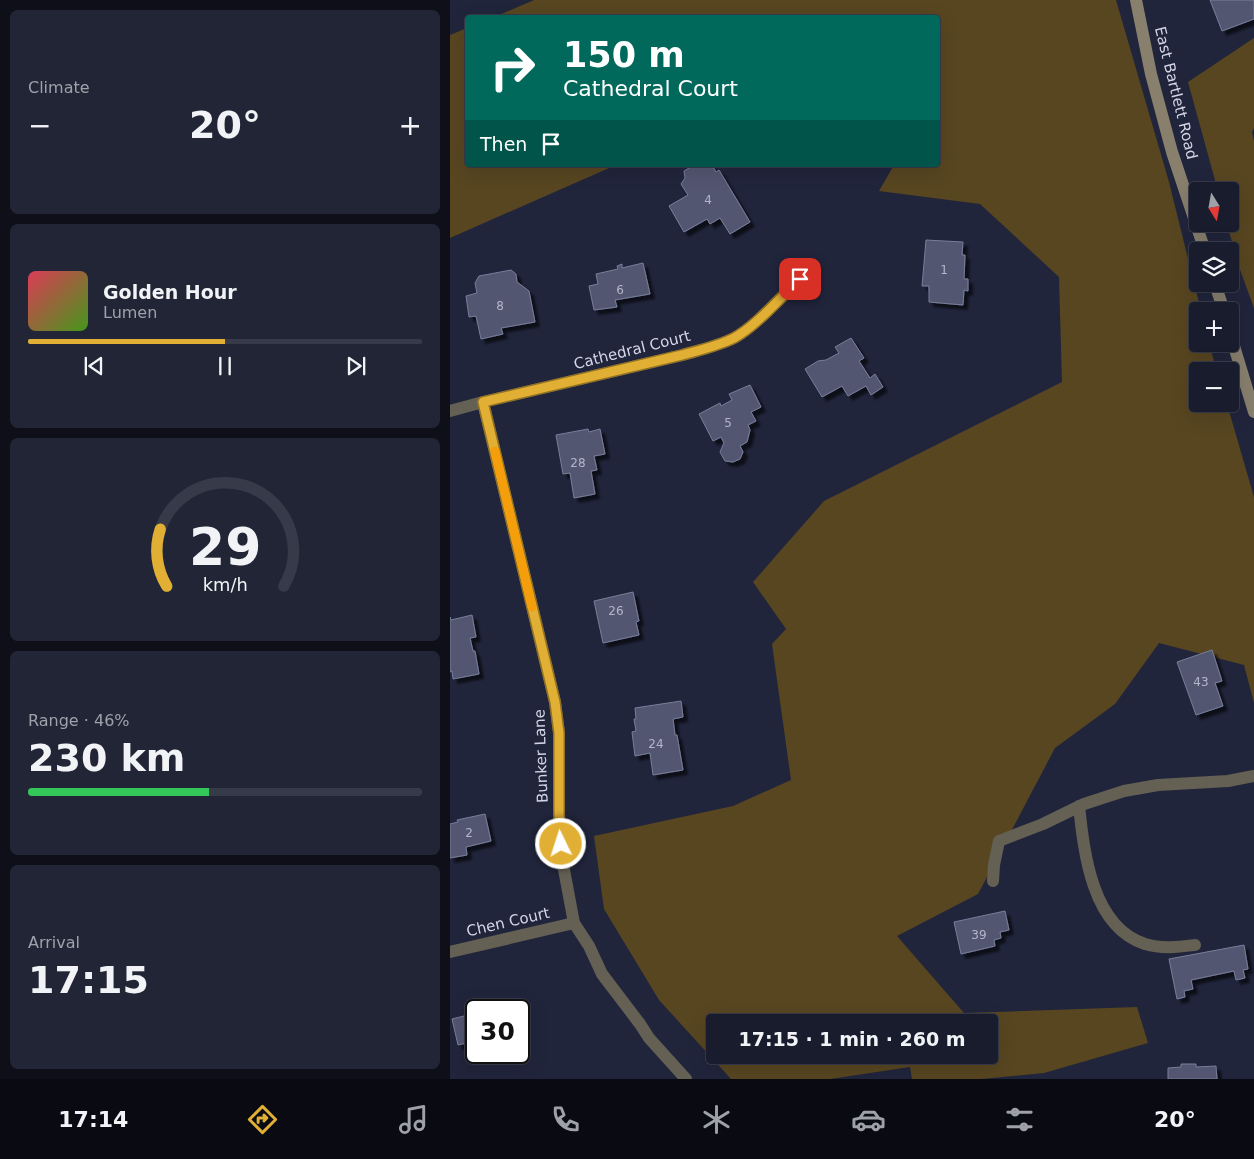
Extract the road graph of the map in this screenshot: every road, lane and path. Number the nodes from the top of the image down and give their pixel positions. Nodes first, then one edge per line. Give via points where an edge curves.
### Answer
1 (1136, 0) edge
2 (1201, 242) edge
3 (800, 279) dead end
4 (1236, 352) edge
5 (483, 402) junction
6 (450, 411) edge
7 (1254, 412) edge
8 (1254, 776) edge
9 (1079, 806) junction
10 (993, 882) dead end
11 (574, 923) junction
12 (1195, 945) dead end
13 (450, 952) edge
14 (686, 1079) edge

1 - 2 street, East Bartlett Road via 1151,74
3 - 5 street, Cathedral Court via 758,320 735,337 711,347
4 - 7 street
5 - 6 street, Cathedral Court
5 - 11 street, Bunker Lane via 555,702 559,733 562,859
8 - 9 street via 1228,781 1158,785 1124,791
9 - 10 street via 1000,842
9 - 12 street via 1082,841 1090,873 1101,902 1113,921 1130,937 1146,944 1170,948
11 - 13 street, Chen Court
11 - 14 street, Bunker Lane via 602,974 649,1038

